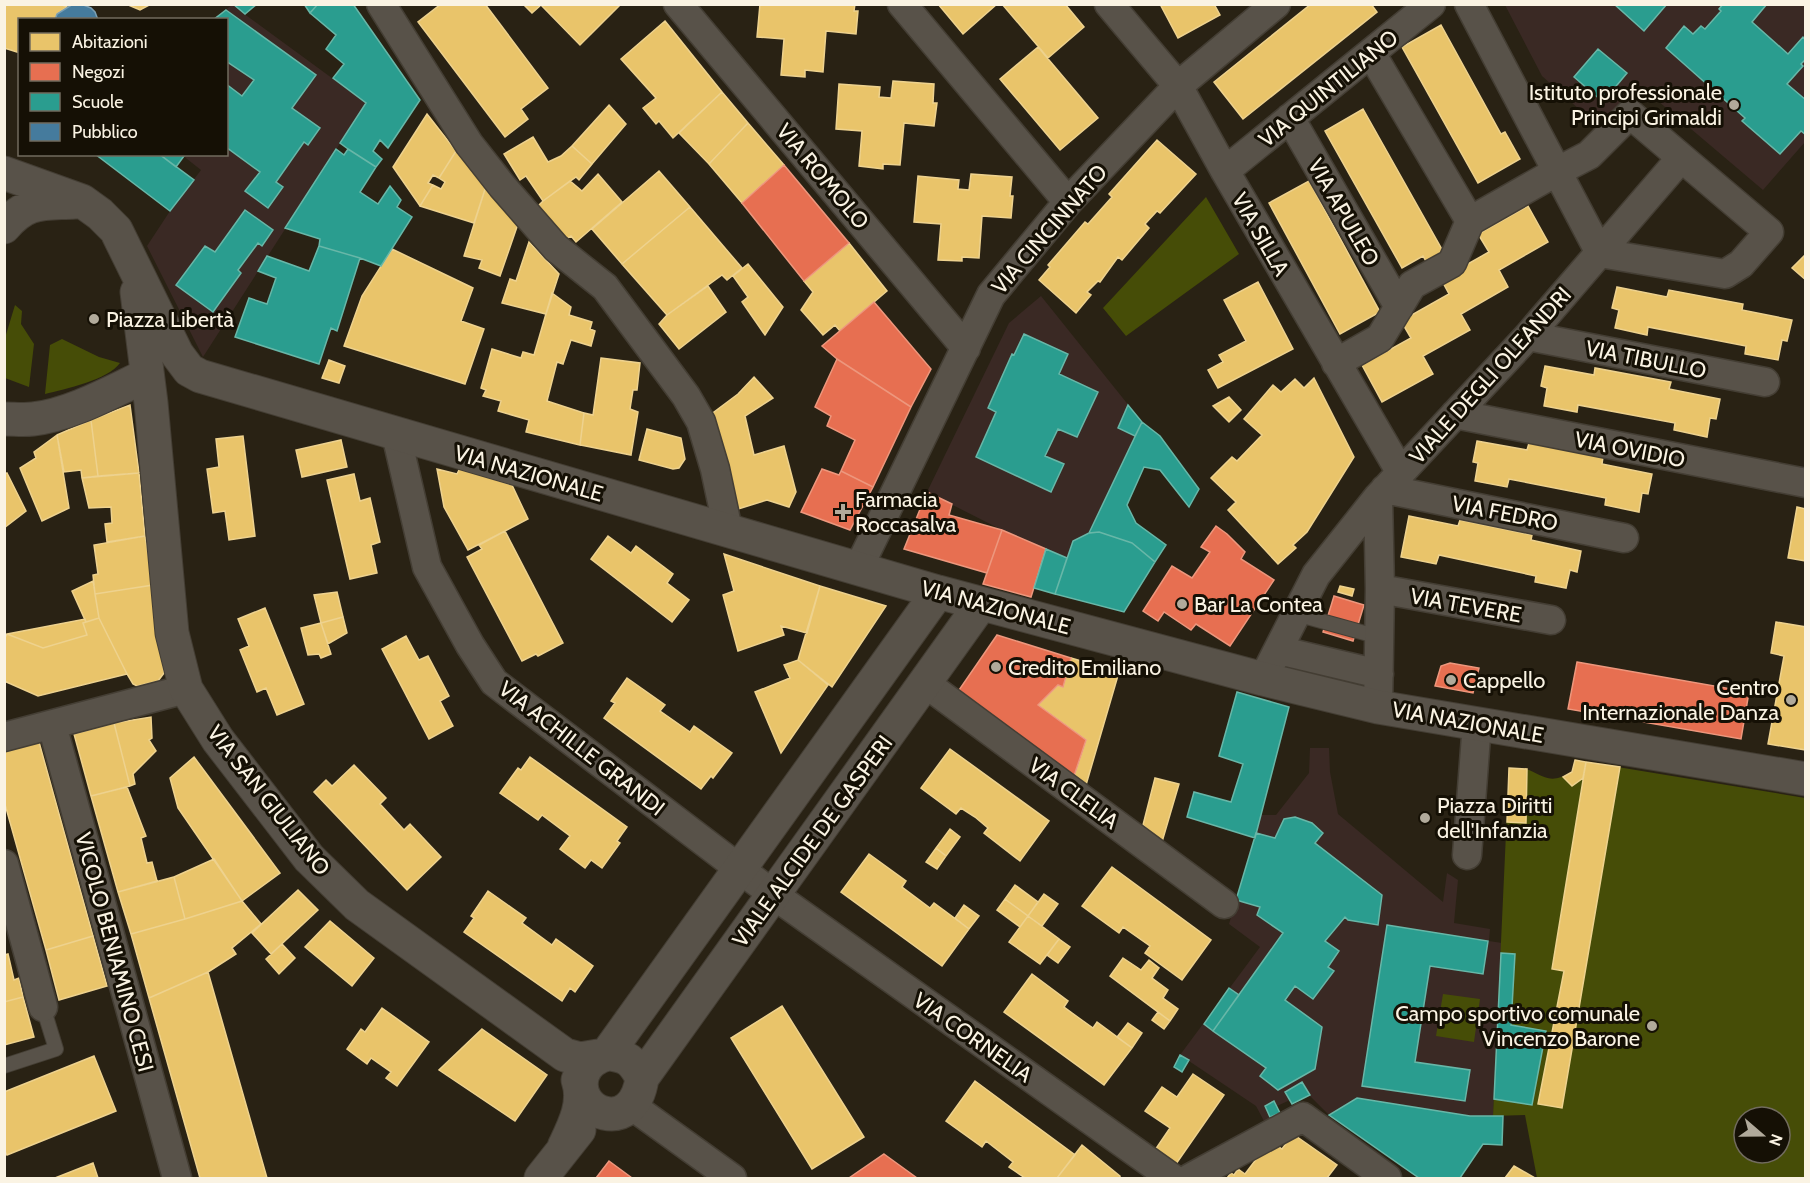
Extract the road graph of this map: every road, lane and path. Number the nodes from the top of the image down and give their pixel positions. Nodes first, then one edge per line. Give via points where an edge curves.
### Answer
1 (381, 4) edge
2 (902, 4) edge
3 (1109, 4) edge
4 (1276, 4) edge
5 (1431, 4) edge
6 (1469, 4) edge
7 (686, 7) edge
8 (1248, 13) edge
9 (1371, 52) junction
10 (1178, 86) junction
11 (1290, 118) junction
12 (1681, 158) junction
13 (1225, 171) junction
14 (1556, 172) junction
15 (4, 173) edge
16 (82, 201) junction
17 (1068, 202) junction
18 (1470, 221) junction
19 (4, 226) edge
20 (1600, 253) junction
21 (133, 266) junction
22 (1399, 307) junction
23 (1528, 336) junction
24 (966, 348) junction
25 (1336, 363) junction
26 (1765, 382) dead end
27 (149, 389) junction
28 (1455, 414) junction
29 (14, 424) edge
30 (396, 434) junction
31 (1806, 483) edge
32 (1388, 486) junction
33 (728, 530) junction
34 (1624, 538) dead end
35 (858, 569) junction
36 (1380, 589) junction
37 (938, 592) junction
38 (981, 604) junction
39 (1296, 614) junction
40 (1551, 620) dead end
41 (1379, 637) junction
42 (1270, 664) junction
43 (1379, 674) junction
44 (925, 683) junction
45 (186, 689) junction
46 (1378, 707) junction
47 (1477, 723) junction
48 (52, 725) junction
49 (4, 737) edge
50 (1806, 779) edge
51 (1467, 855) dead end
52 (4, 864) edge
53 (740, 869) junction
54 (774, 895) junction
55 (1224, 904) dead end
56 (43, 1007) joint
57 (566, 1055) junction
58 (603, 1055) junction
59 (4, 1066) edge
60 (614, 1097) junction
61 (177, 1179) edge
62 (541, 1179) edge
63 (732, 1179) edge
64 (1172, 1179) edge
65 (1190, 1179) edge
66 (1387, 1179) edge

1 - 33 street via 469,144 556,248 605,287 686,396 701,422
2 - 17 street
3 - 10 street, VIA SILLA
4 - 8 street, VIA CINCINNATO
5 - 9 street, VIA QUINTILIANO
6 - 14 street
7 - 24 street, VIA ROMOLO
8 - 10 street, VIA CINCINNATO
9 - 11 street, VIA QUINTILIANO
9 - 18 street
10 - 13 street, VIA SILLA
10 - 17 street, VIA CINCINNATO
11 - 13 street, VIA QUINTILIANO
11 - 22 street, VIA APULEO
12 - 14 street via 1630,114 1589,155
12 - 20 street, VIALE DEGLI OLEANDRI
12 - 20 street via 1769,232 1741,264 1725,274
13 - 25 street, VIA SILLA
14 - 18 street
14 - 20 street
15 - 16 street
16 - 19 street via 33,205 16,213
16 - 21 street via 116,230
17 - 24 street, VIA CINCINNATO via 991,295
18 - 22 street via 1452,263 1412,285
20 - 23 street, VIALE DEGLI OLEANDRI
21 - 27 street, VIA SAN GIULIANO
21 - 30 street, VIA NAZIONALE via 189,370
22 - 25 street via 1380,338
23 - 26 street, VIA TIBULLO
23 - 28 street, VIALE DEGLI OLEANDRI
24 - 35 street, VIA CINCINNATO
25 - 32 street, VIA SILLA
27 - 29 street
27 - 45 street, VIA SAN GIULIANO via 172,633
28 - 31 street, VIA OVIDIO
28 - 32 street, VIALE DEGLI OLEANDRI
30 - 33 street, VIA NAZIONALE
30 - 53 street, VIA ACHILLE GRANDI via 427,567 494,682
32 - 34 street, VIA FEDRO
32 - 36 street
32 - 39 street, VIALE DEGLI OLEANDRI via 1316,575
33 - 35 street, VIA NAZIONALE
35 - 37 street, VIA NAZIONALE
36 - 40 street, VIA TEVERE
36 - 41 street
37 - 38 street, VIA NAZIONALE
37 - 53 street, VIALE ALCIDE DE GASPERI
38 - 42 street, VIA NAZIONALE
38 - 44 street, VIALE ALCIDE DE GASPERI
39 - 41 lane
39 - 42 street, VIALE DEGLI OLEANDRI
41 - 43 street
42 - 43 street
42 - 46 street, VIA NAZIONALE
43 - 46 street
44 - 54 street, VIALE ALCIDE DE GASPERI
44 - 55 street, VIA CLELIA
45 - 48 street
45 - 57 street, VIA SAN GIULIANO via 218,740 309,858 357,905
46 - 47 street, VIA NAZIONALE
47 - 50 street, VIA NAZIONALE
47 - 51 street
48 - 49 street
48 - 61 street, VICOLO BENIAMINO CESI
52 - 56 street
53 - 54 street, VIA ACHILLE GRANDI
53 - 58 street, VIALE ALCIDE DE GASPERI
54 - 60 street, VIALE ALCIDE DE GASPERI
54 - 64 street, VIA CORNELIA
56 - 59 lane via 56,1049
57 - 58 street via 580,1059
57 - 60 street via 576,1073
58 - 60 street, VIALE ALCIDE DE GASPERI via 590,1062 582,1080
58 - 60 street via 618,1054 636,1066
60 - 62 street, VIALE ALCIDE DE GASPERI via 564,1147
60 - 63 street
65 - 66 street via 1302,1117

